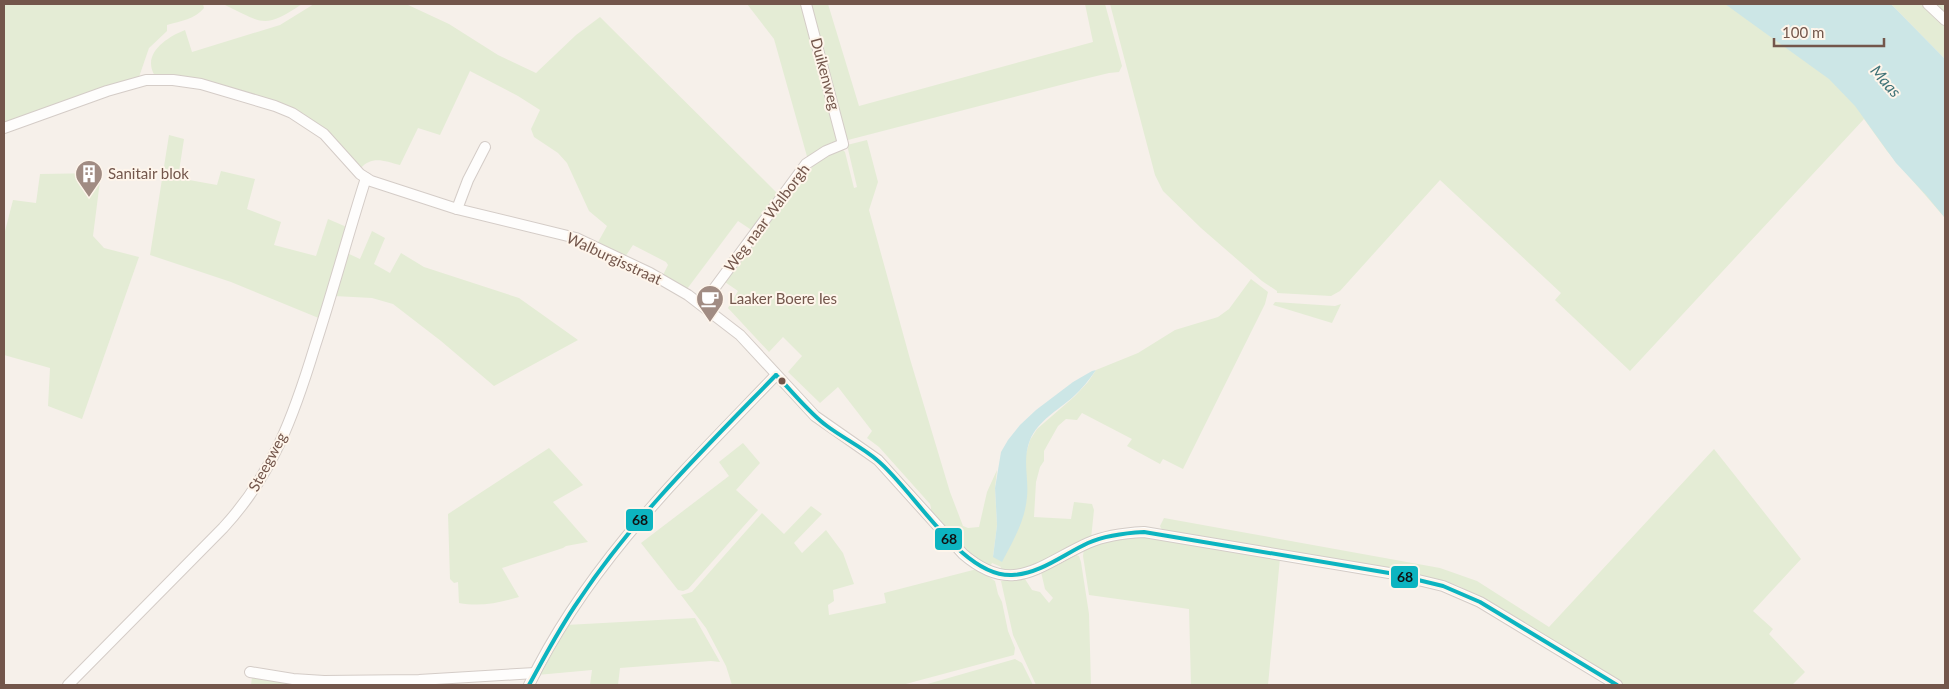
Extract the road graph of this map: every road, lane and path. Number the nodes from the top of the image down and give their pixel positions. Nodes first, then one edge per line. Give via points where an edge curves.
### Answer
1 (806, 4) edge
2 (1928, 4) edge
3 (1945, 20) edge
4 (4, 128) edge
5 (843, 144) joint
6 (485, 147) dead end
7 (366, 178) junction
8 (457, 209) junction
9 (702, 305) junction
10 (776, 375) junction
11 (250, 672) dead end
12 (535, 673) junction
13 (68, 685) edge
14 (529, 685) edge
15 (1616, 685) edge

1 - 5 street, Duikenweg
2 - 3 street
4 - 7 street via 146,80 173,80 201,84 292,113 324,134
5 - 9 street, Weg naar Walborgh via 806,164
6 - 8 street
7 - 8 street, Walburgisstraat
7 - 13 street, Steegweg via 306,375 282,441 261,480 243,507
8 - 9 street, Walburgisstraat via 576,238 650,273
9 - 10 street, Walburgisstraat via 740,335
10 - 12 street via 662,494 593,577
10 - 15 street, Walburgisstraat via 820,420 878,460 977,566 999,575 1026,573 1098,539 1139,532 1419,579 1480,602
11 - 12 street via 324,681 419,680
12 - 14 street

